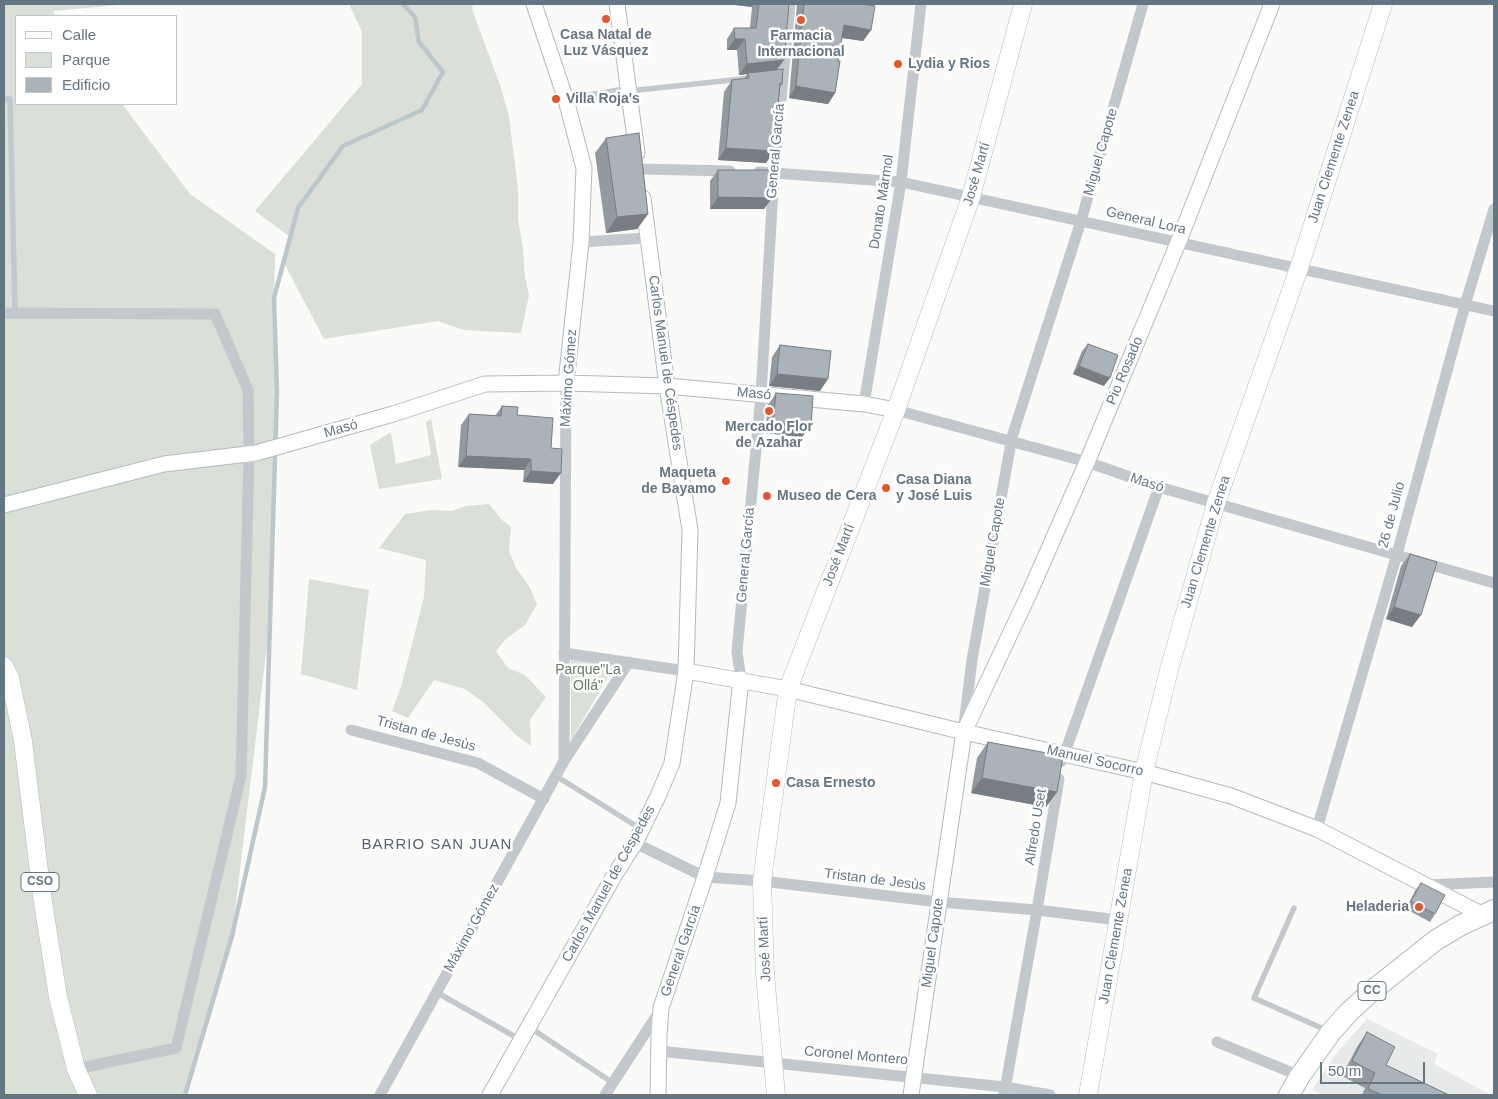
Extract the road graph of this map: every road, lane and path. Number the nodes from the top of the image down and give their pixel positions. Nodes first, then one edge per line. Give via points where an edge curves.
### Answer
1 (534, 4) edge
2 (616, 4) edge
3 (790, 4) edge
4 (921, 4) edge
5 (1023, 4) edge
6 (1142, 4) edge
7 (1272, 4) edge
8 (1383, 4) edge
9 (754, 78) edge
10 (628, 91) junction
11 (4, 99) edge
12 (566, 100) junction
13 (640, 169) junction
14 (774, 172) junction
15 (901, 182) junction
16 (971, 197) junction
17 (1494, 208) edge
18 (1081, 221) junction
19 (647, 238) junction
20 (581, 242) junction
21 (1178, 244) junction
22 (1299, 268) junction
23 (1465, 305) junction
24 (1494, 312) edge
25 (9, 313) edge
26 (566, 383) junction
27 (667, 386) junction
28 (761, 395) junction
29 (864, 404) junction
30 (896, 410) junction
31 (1011, 442) junction
32 (252, 453) junction
33 (1086, 462) junction
34 (1159, 487) junction
35 (19, 500) junction
36 (1216, 503) junction
37 (4, 504) edge
38 (4, 515) edge
39 (1396, 554) junction
40 (1494, 583) edge
41 (564, 653) junction
42 (629, 662) junction
43 (4, 666) edge
44 (686, 670) junction
45 (741, 680) junction
46 (788, 689) junction
47 (351, 730) dead end
48 (964, 732) junction
49 (1063, 754) junction
50 (564, 761) junction
51 (1144, 772) junction
52 (556, 776) junction
53 (544, 799) junction
54 (1317, 828) junction
55 (638, 836) junction
56 (705, 878) junction
57 (762, 881) junction
58 (1494, 882) edge
59 (1423, 885) junction
60 (939, 902) junction
61 (1294, 908) dead end
62 (1037, 910) junction
63 (1490, 915) edge
64 (1118, 920) junction
65 (436, 992) junction
66 (661, 1008) junction
67 (1331, 1032) junction
68 (525, 1033) junction
69 (1217, 1042) dead end
70 (659, 1051) junction
71 (773, 1064) junction
72 (76, 1069) junction
73 (1300, 1076) junction
74 (914, 1077) junction
75 (613, 1083) junction
76 (1004, 1091) edge
77 (88, 1095) edge
78 (380, 1095) edge
79 (490, 1095) edge
80 (605, 1095) edge
81 (658, 1095) edge
82 (776, 1095) edge
83 (911, 1095) edge
84 (1050, 1095) edge
85 (1088, 1095) edge
86 (1289, 1095) edge

1 - 12 street, Máximo Gómez
2 - 10 street, Carlos Manuel de Céspedes
3 - 14 street, General García via 778,75
4 - 15 street, Donato Mármol
5 - 16 main road, José Martí
6 - 18 street, Miguel Capote
7 - 21 street, Pio Rosado
8 - 22 main road, Juan Clemente Zenea
9 - 10 lane
10 - 12 street
10 - 13 street, Carlos Manuel de Céspedes
11 - 25 lane via 10,99
12 - 20 street, Máximo Gómez via 584,168
13 - 14 street, General Lora
13 - 19 street, Carlos Manuel de Céspedes
14 - 15 street, General Lora
14 - 28 street, General García
15 - 16 street, General Lora
15 - 29 street, Donato Mármol
16 - 18 street, General Lora
16 - 30 main road, José Martí
17 - 23 street, 26 de Julio
18 - 21 street, General Lora
18 - 31 street, Miguel Capote
19 - 20 street
19 - 27 street, Carlos Manuel de Céspedes
20 - 26 street, Máximo Gómez
21 - 22 street, General Lora
21 - 33 street, Pio Rosado
22 - 23 street, General Lora
22 - 36 main road, Juan Clemente Zenea
23 - 24 street, General Lora
23 - 39 street, 26 de Julio
25 - 32 street via 215,314 248,390
26 - 27 street, Masó
26 - 32 street, Masó via 485,384 393,414
26 - 41 street, Máximo Gómez
27 - 28 street, Masó
27 - 44 street, Carlos Manuel de Céspedes via 690,530
28 - 29 street, Masó
28 - 45 street, General García via 737,652
29 - 30 street, Masó
30 - 31 street, Masó
30 - 46 main road, José Martí
31 - 33 street, Masó
31 - 48 street, Miguel Capote via 972,660
32 - 35 street, Masó via 164,464
32 - 72 street via 240,776 176,1048
33 - 34 street, Masó
33 - 48 street, Pio Rosado
34 - 36 street, Masó
34 - 49 street, Alfredo Uset
35 - 37 street, Masó
35 - 38 street
36 - 39 street, Masó
36 - 51 main road, Juan Clemente Zenea
39 - 40 street, Masó
39 - 54 street, 26 de Julio
41 - 42 street
41 - 50 street, Máximo Gómez
42 - 44 street
42 - 50 street, Máximo Gómez
43 - 72 main road, CSO via 10,678 23,741 58,997
44 - 45 street, Manuel Socorro
44 - 55 street, Carlos Manuel de Céspedes via 672,763
45 - 46 street, Manuel Socorro
45 - 56 street, General García via 728,803
46 - 48 street, Manuel Socorro
46 - 57 main road, José Martí
47 - 53 street, Tristan de Jesùs via 478,763
48 - 49 street, Manuel Socorro
48 - 60 street, Miguel Capote
49 - 51 street, Manuel Socorro
49 - 62 street, Alfredo Uset
50 - 52 street, Máximo Gómez
51 - 54 street, Manuel Socorro via 1231,796
51 - 64 main road, Juan Clemente Zenea
52 - 53 street, Máximo Gómez
52 - 55 lane, Tristan de Jesùs
53 - 65 street, Máximo Gómez
54 - 59 street, Manuel Socorro
55 - 56 street, Tristan de Jesùs
55 - 68 street, Carlos Manuel de Céspedes
56 - 57 street, Tristan de Jesùs
56 - 66 street, General García
57 - 60 street, Tristan de Jesùs
57 - 71 main road, José Martí via 765,974
58 - 59 street
59 - 63 street, Manuel Socorro
60 - 62 street, Tristan de Jesùs
60 - 74 street, Miguel Capote
61 - 67 lane via 1254,998
62 - 64 street, Tristan de Jesùs
62 - 76 street, Alfredo Uset
63 - 67 highway, CC via 1436,940 1350,1012
64 - 85 main road, Juan Clemente Zenea
65 - 68 lane
65 - 78 street, Máximo Gómez
66 - 70 street, General García
66 - 75 street
67 - 73 highway, CC
68 - 75 lane
68 - 79 street, Carlos Manuel de Céspedes
69 - 73 street
70 - 71 street, Coronel Montero
70 - 81 street, General García
71 - 74 street, Coronel Montero
71 - 82 main road, José Martí
72 - 77 main road, CSO
73 - 86 highway, CC
74 - 76 street, Coronel Montero
74 - 83 street, Miguel Capote
75 - 80 street
76 - 84 street, Coronel Montero

